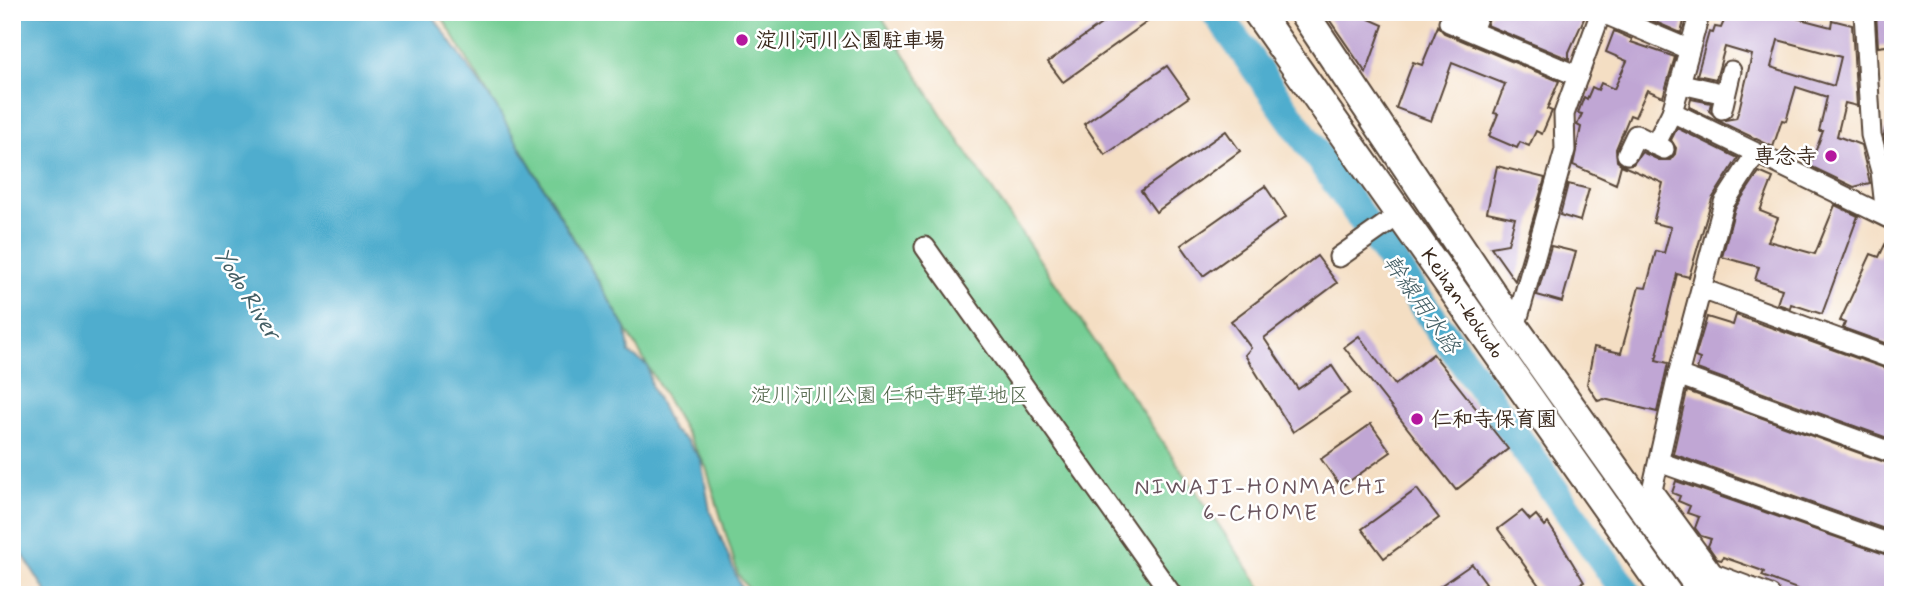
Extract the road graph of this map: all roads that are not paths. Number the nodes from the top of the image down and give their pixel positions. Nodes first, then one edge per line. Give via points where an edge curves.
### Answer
1 (1257, 12) edge
2 (1303, 12) edge
3 (1479, 12) edge
4 (1600, 12) edge
5 (1696, 12) edge
6 (1864, 12) edge
7 (1449, 22) dead end
8 (1472, 31) junction
9 (1688, 49) junction
10 (1731, 71) dead end
11 (1578, 76) junction
12 (1682, 84) junction
13 (1672, 112) junction
14 (1627, 154) dead end
15 (1755, 155) junction
16 (1889, 218) edge
17 (1382, 227) junction
18 (925, 247) dead end
19 (1339, 257) dead end
20 (1702, 289) junction
21 (1515, 328) junction
22 (1893, 359) edge
23 (1678, 375) junction
24 (1893, 453) edge
25 (1659, 462) junction
26 (1646, 498) junction
27 (1893, 545) edge
28 (1709, 585) edge
29 (1172, 595) edge
30 (1668, 595) edge
31 (1729, 595) edge
32 (1770, 595) edge

1 - 17 highway, Keihan-kokudo
2 - 21 highway, Keihan-kokudo
3 - 8 street
4 - 9 street
4 - 11 street
5 - 9 street
6 - 16 street via 1871,135
7 - 8 street
8 - 11 street
9 - 12 street
10 - 12 street via 1724,101
11 - 21 street via 1564,114 1565,150
12 - 13 street
13 - 14 street via 1660,147 1636,135
13 - 15 street
15 - 16 street
15 - 20 street via 1724,202
17 - 19 street
17 - 30 highway, Keihan-kokudo
18 - 29 street
20 - 22 street
20 - 23 street
21 - 26 highway, Keihan-kokudo
23 - 24 street
23 - 25 street
25 - 26 street
25 - 27 street
26 - 28 highway, Keihan-kokudo
28 - 31 street
28 - 32 street

